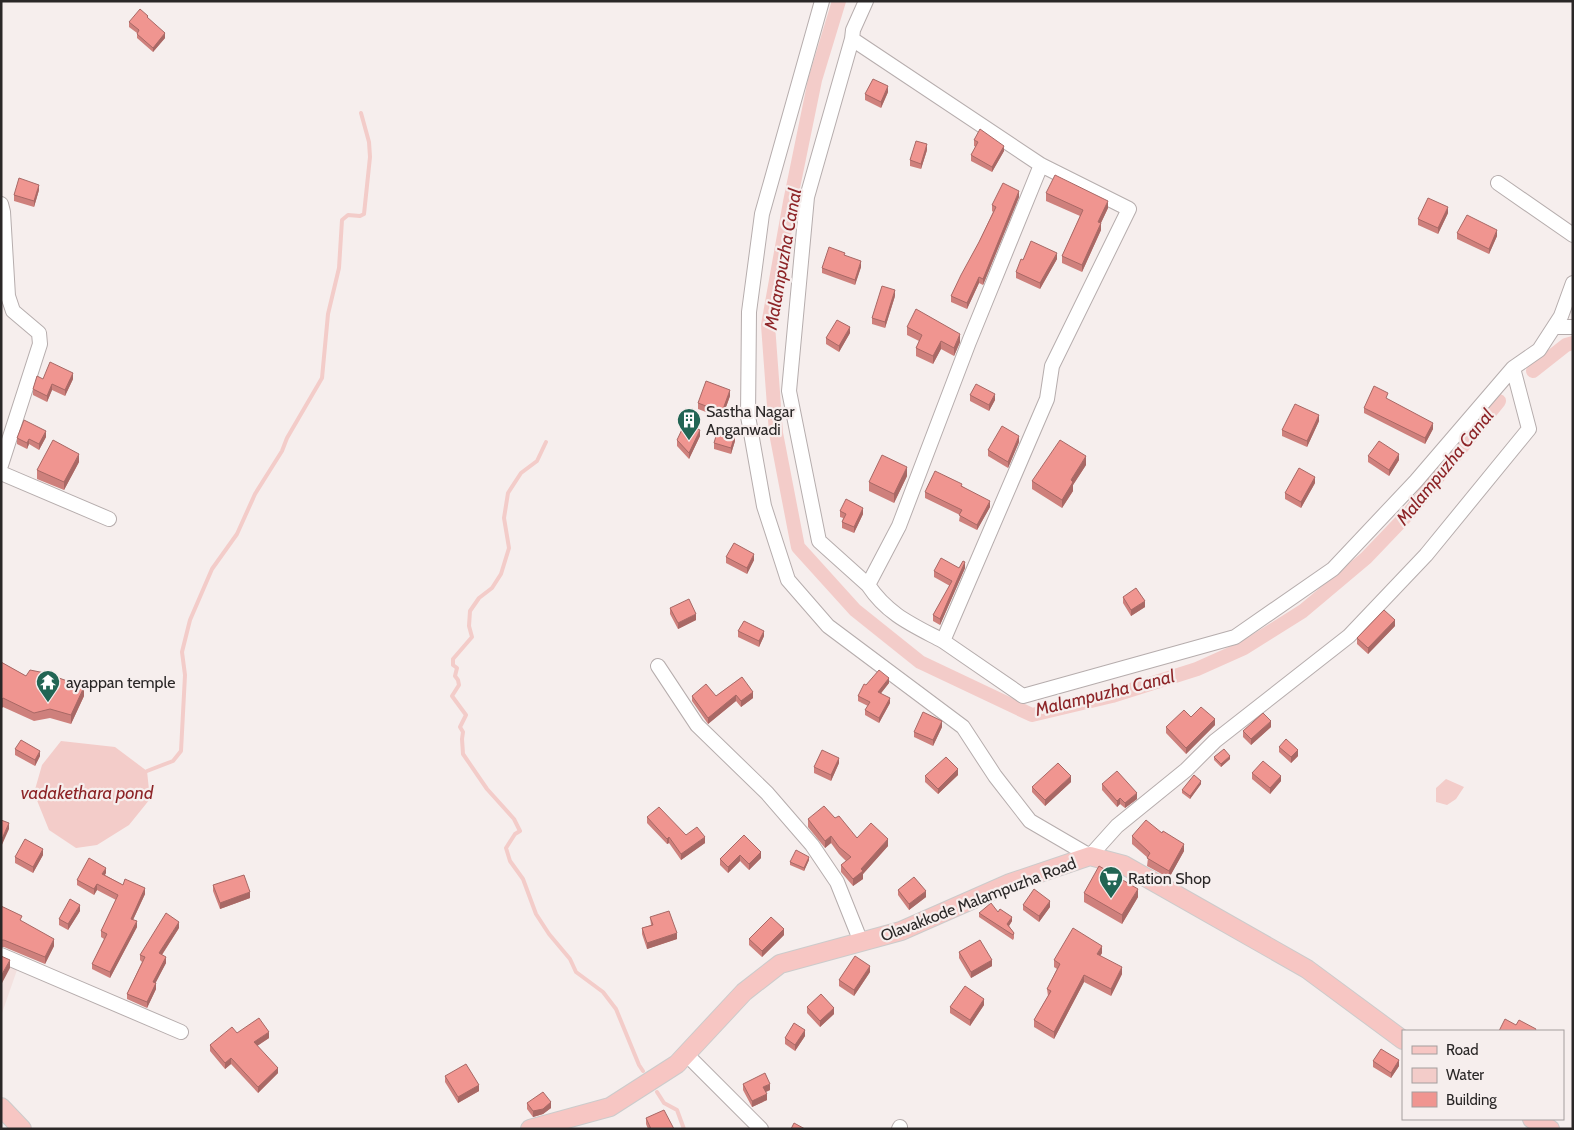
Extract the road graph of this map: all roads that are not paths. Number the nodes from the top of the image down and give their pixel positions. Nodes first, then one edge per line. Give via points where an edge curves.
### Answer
1 (822, 1) edge
2 (866, 1) edge
3 (852, 39) junction
4 (1041, 165) junction
5 (1498, 183) dead end
6 (1, 204) edge
7 (1573, 235) edge
8 (1573, 283) edge
9 (1554, 327) junction
10 (1573, 327) edge
11 (1513, 368) junction
12 (1, 465) edge
13 (1, 473) edge
14 (109, 519) dead end
15 (868, 586) junction
16 (943, 641) junction
17 (658, 666) dead end
18 (1090, 856) junction
19 (861, 942) junction
20 (1, 955) edge
21 (181, 1032) dead end
22 (1402, 1039) edge
23 (686, 1054) junction
24 (1, 1107) edge
25 (1534, 1120) edge
26 (22, 1129) edge
27 (530, 1129) edge
28 (761, 1129) edge
29 (1550, 1129) edge

1 - 18 street via 762,214 749,312 748,416 767,515 788,580 828,626 963,728 1030,821
2 - 3 street via 852,30
3 - 4 street
3 - 15 street via 806,197 789,391 819,541
4 - 15 street via 899,526
4 - 16 street via 1129,209 1052,366 1047,399
5 - 7 street
6 - 12 street via 8,296 14,311 39,333 40,344
8 - 9 street
9 - 10 street
9 - 11 street via 1539,350
11 - 16 street via 1333,570 1235,637 1023,696
11 - 18 street via 1529,429 1426,555 1349,636 1215,741 1186,770 1117,826
13 - 14 street
15 - 16 street via 878,600 897,616
17 - 19 street via 697,725 767,793 812,845 837,882
18 - 19 main road, Olavakkode Malampuzha Road via 1010,883 901,931
18 - 22 main road, Olavakkode Malampuzha Road via 1124,865 1307,969
19 - 23 main road, Olavakkode Malampuzha Road via 780,964 744,992
20 - 21 street
23 - 27 main road, Olavakkode Malampuzha Road via 677,1064 610,1107
23 - 28 street
24 - 26 main road
25 - 29 main road

